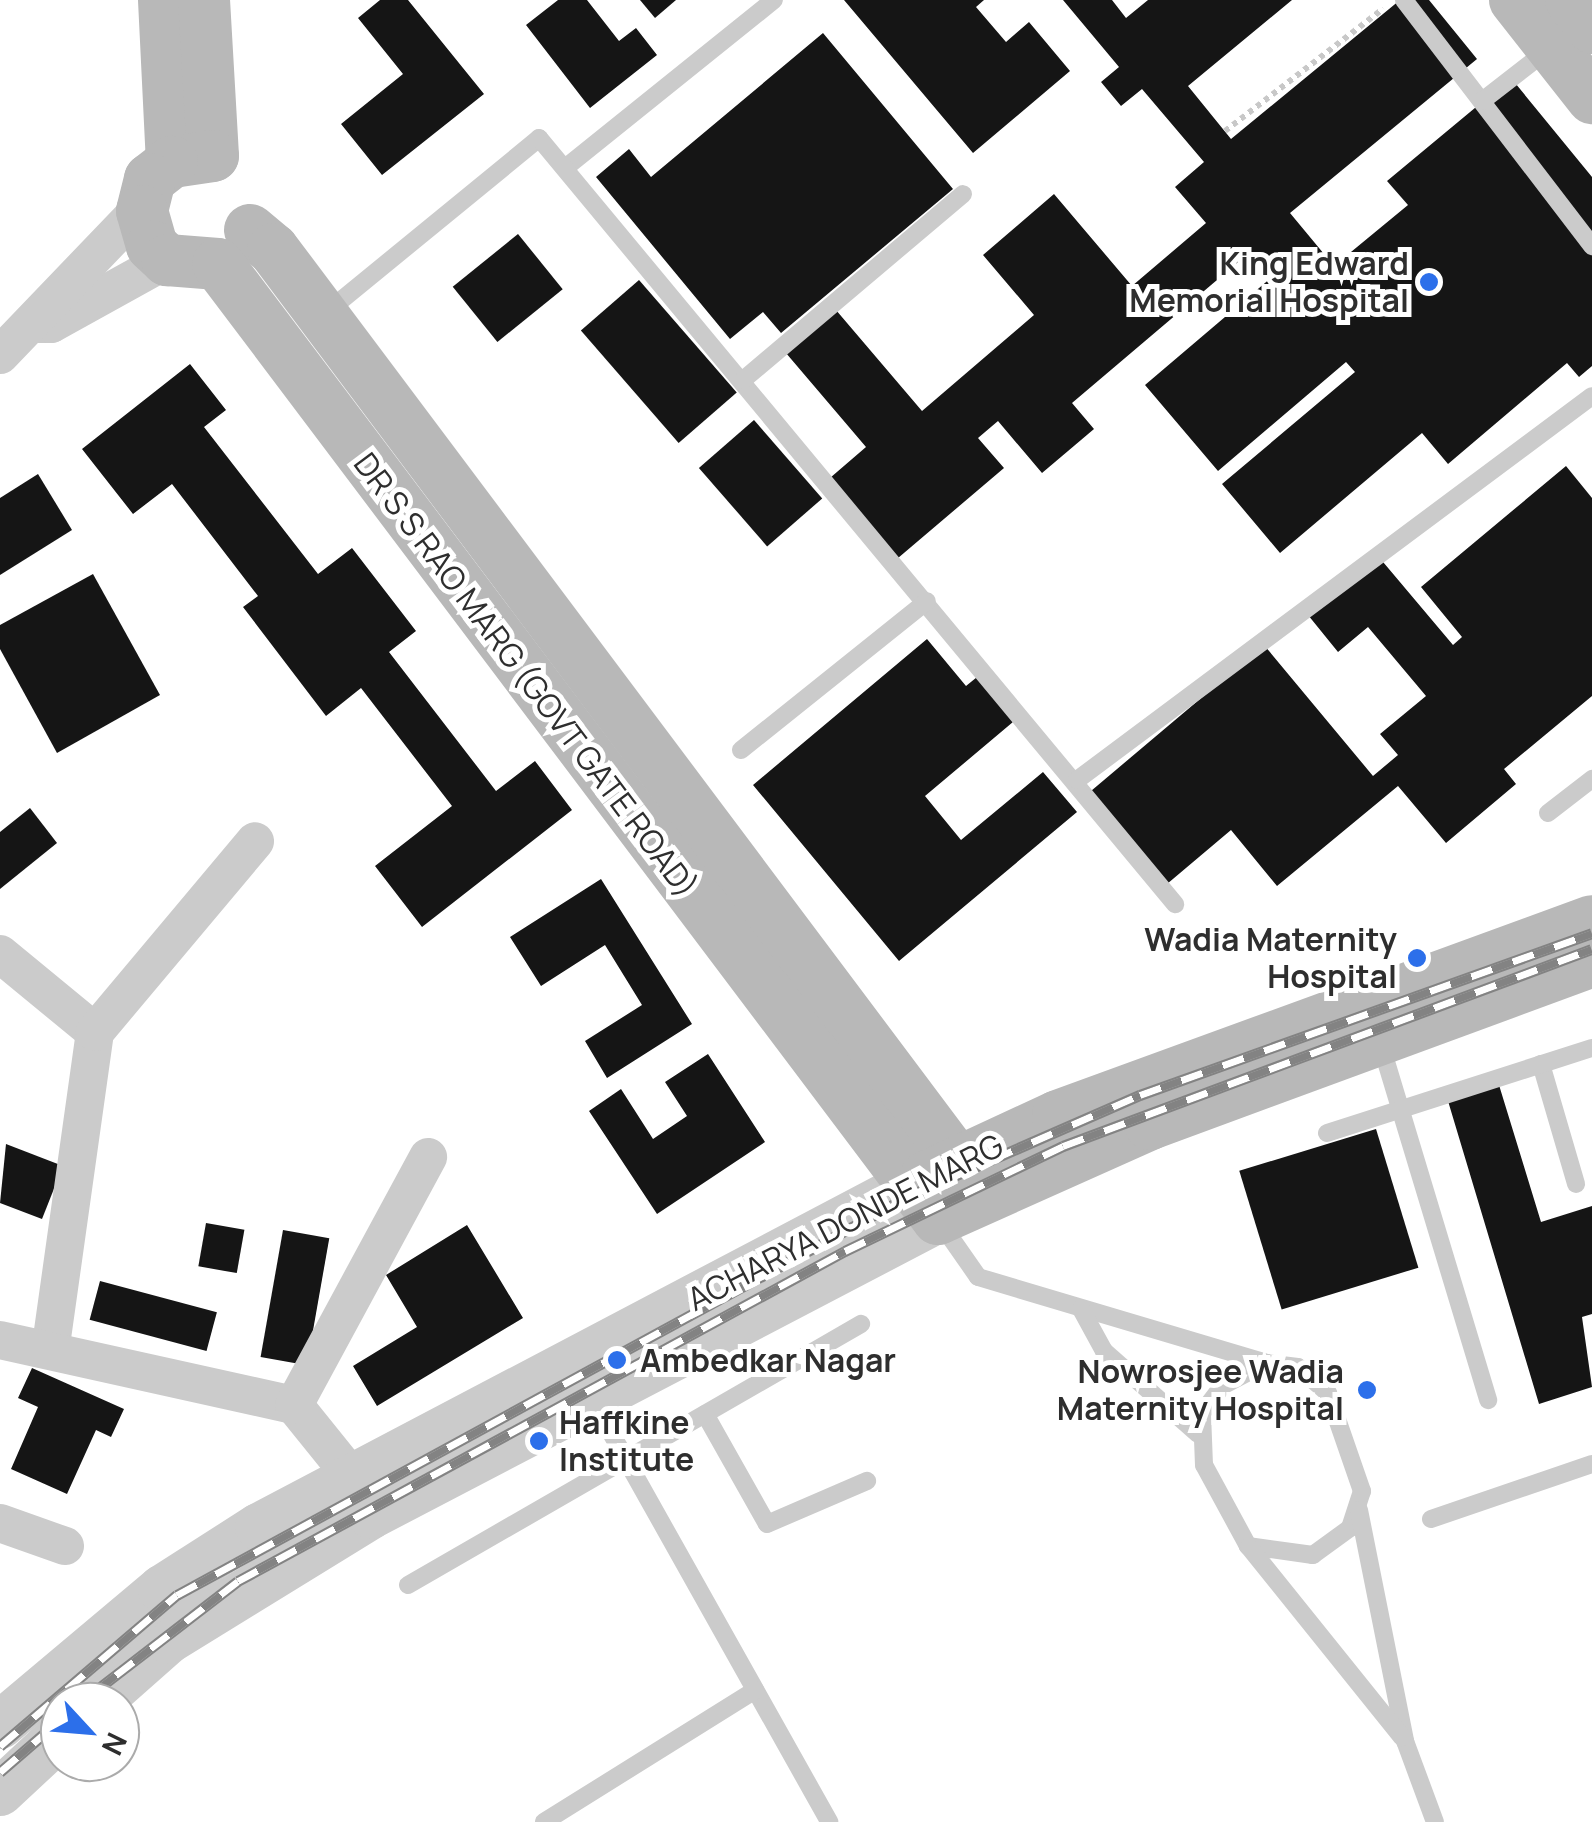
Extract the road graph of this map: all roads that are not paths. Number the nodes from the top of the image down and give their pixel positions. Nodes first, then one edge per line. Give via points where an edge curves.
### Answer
1 (164, 0) edge
2 (204, 0) edge
3 (774, 0) edge
4 (1404, 0) edge
5 (1515, 0) edge
6 (1575, 24) edge
7 (1592, 98) edge
8 (1482, 101) junction
9 (192, 159) junction
10 (565, 168) junction
11 (963, 194) dead end
12 (143, 206) junction
13 (1592, 246) edge
14 (212, 251) junction
15 (32, 324) junction
16 (299, 335) junction
17 (0, 355) edge
18 (743, 380) junction
19 (1592, 396) edge
20 (926, 601) junction
21 (741, 750) dead end
22 (1077, 780) junction
23 (1592, 780) edge
24 (1548, 813) dead end
25 (255, 841) dead end
26 (1175, 904) dead end
27 (1592, 921) edge
28 (0, 954) edge
29 (1592, 961) edge
30 (1512, 970) junction
31 (95, 1032) junction
32 (1379, 1040) junction
33 (1592, 1048) edge
34 (1541, 1064) junction
35 (1402, 1108) junction
36 (1328, 1133) dead end
37 (428, 1156) dead end
38 (971, 1180) junction
39 (1576, 1184) dead end
40 (924, 1201) junction
41 (1082, 1309) junction
42 (861, 1324) dead end
43 (666, 1336) junction
44 (0, 1340) edge
45 (51, 1346) junction
46 (1266, 1363) junction
47 (592, 1399) junction
48 (1488, 1400) dead end
49 (294, 1405) junction
50 (705, 1414) junction
51 (1198, 1434) junction
52 (448, 1452) junction
53 (626, 1459) junction
54 (1592, 1464) edge
55 (352, 1478) junction
56 (867, 1481) dead end
57 (1359, 1510) junction
58 (1431, 1519) dead end
59 (0, 1522) edge
60 (65, 1546) dead end
61 (1248, 1546) junction
62 (408, 1584) dead end
63 (121, 1682) edge
64 (755, 1690) junction
65 (0, 1725) edge
66 (1405, 1741) junction
67 (40, 1755) edge
68 (0, 1792) edge
69 (544, 1822) edge
70 (829, 1822) edge
71 (1435, 1822) edge

1 - 9 main road
2 - 9 main road
3 - 10 lane
4 - 8 lane
5 - 6 main road
6 - 7 main road
6 - 8 lane
8 - 13 lane
9 - 12 main road via 150,179
9 - 14 main road via 238,177
10 - 16 lane via 539,138
10 - 18 lane
11 - 18 lane
12 - 14 main road via 152,246
12 - 15 street
14 - 15 street via 51,324
14 - 16 main road
15 - 17 street
16 - 38 main road
16 - 40 main road, DR S S RAO MARG (GOVT GATE ROAD)
18 - 20 lane
19 - 22 lane
20 - 21 lane
20 - 22 lane
22 - 26 lane
23 - 24 lane
25 - 31 street
27 - 30 main road, ACHARYA DONDE MARG
28 - 31 street
29 - 30 main road, ACHARYA DONDE MARG
30 - 32 main road, ACHARYA DONDE MARG
30 - 38 main road, ACHARYA DONDE MARG via 1058,1116
31 - 45 street
32 - 35 lane
32 - 38 main road, ACHARYA DONDE MARG
33 - 34 lane
34 - 35 lane
34 - 39 lane
35 - 36 lane
35 - 48 lane
37 - 49 street
38 - 40 main road, ACHARYA DONDE MARG
40 - 41 lane via 978,1278
40 - 43 street, ACHARYA DONDE MARG
41 - 46 lane
41 - 51 lane via 1104,1351
42 - 50 lane
43 - 47 street, ACHARYA DONDE MARG
43 - 52 street, ACHARYA DONDE MARG
44 - 45 street
45 - 49 street
46 - 51 lane via 1222,1386
46 - 57 lane via 1298,1367 1328,1393 1362,1492
47 - 52 street, ACHARYA DONDE MARG
47 - 53 lane
49 - 55 street
50 - 53 lane
50 - 56 lane via 767,1524
51 - 61 lane via 1204,1465
52 - 55 street, ACHARYA DONDE MARG
52 - 63 street, ACHARYA DONDE MARG via 168,1640
53 - 62 lane
53 - 64 lane
54 - 58 lane
55 - 65 street, ACHARYA DONDE MARG via 162,1589
57 - 61 lane via 1313,1555
57 - 66 lane
59 - 60 street
61 - 66 lane
64 - 69 lane
64 - 70 lane
66 - 71 lane
67 - 68 street

